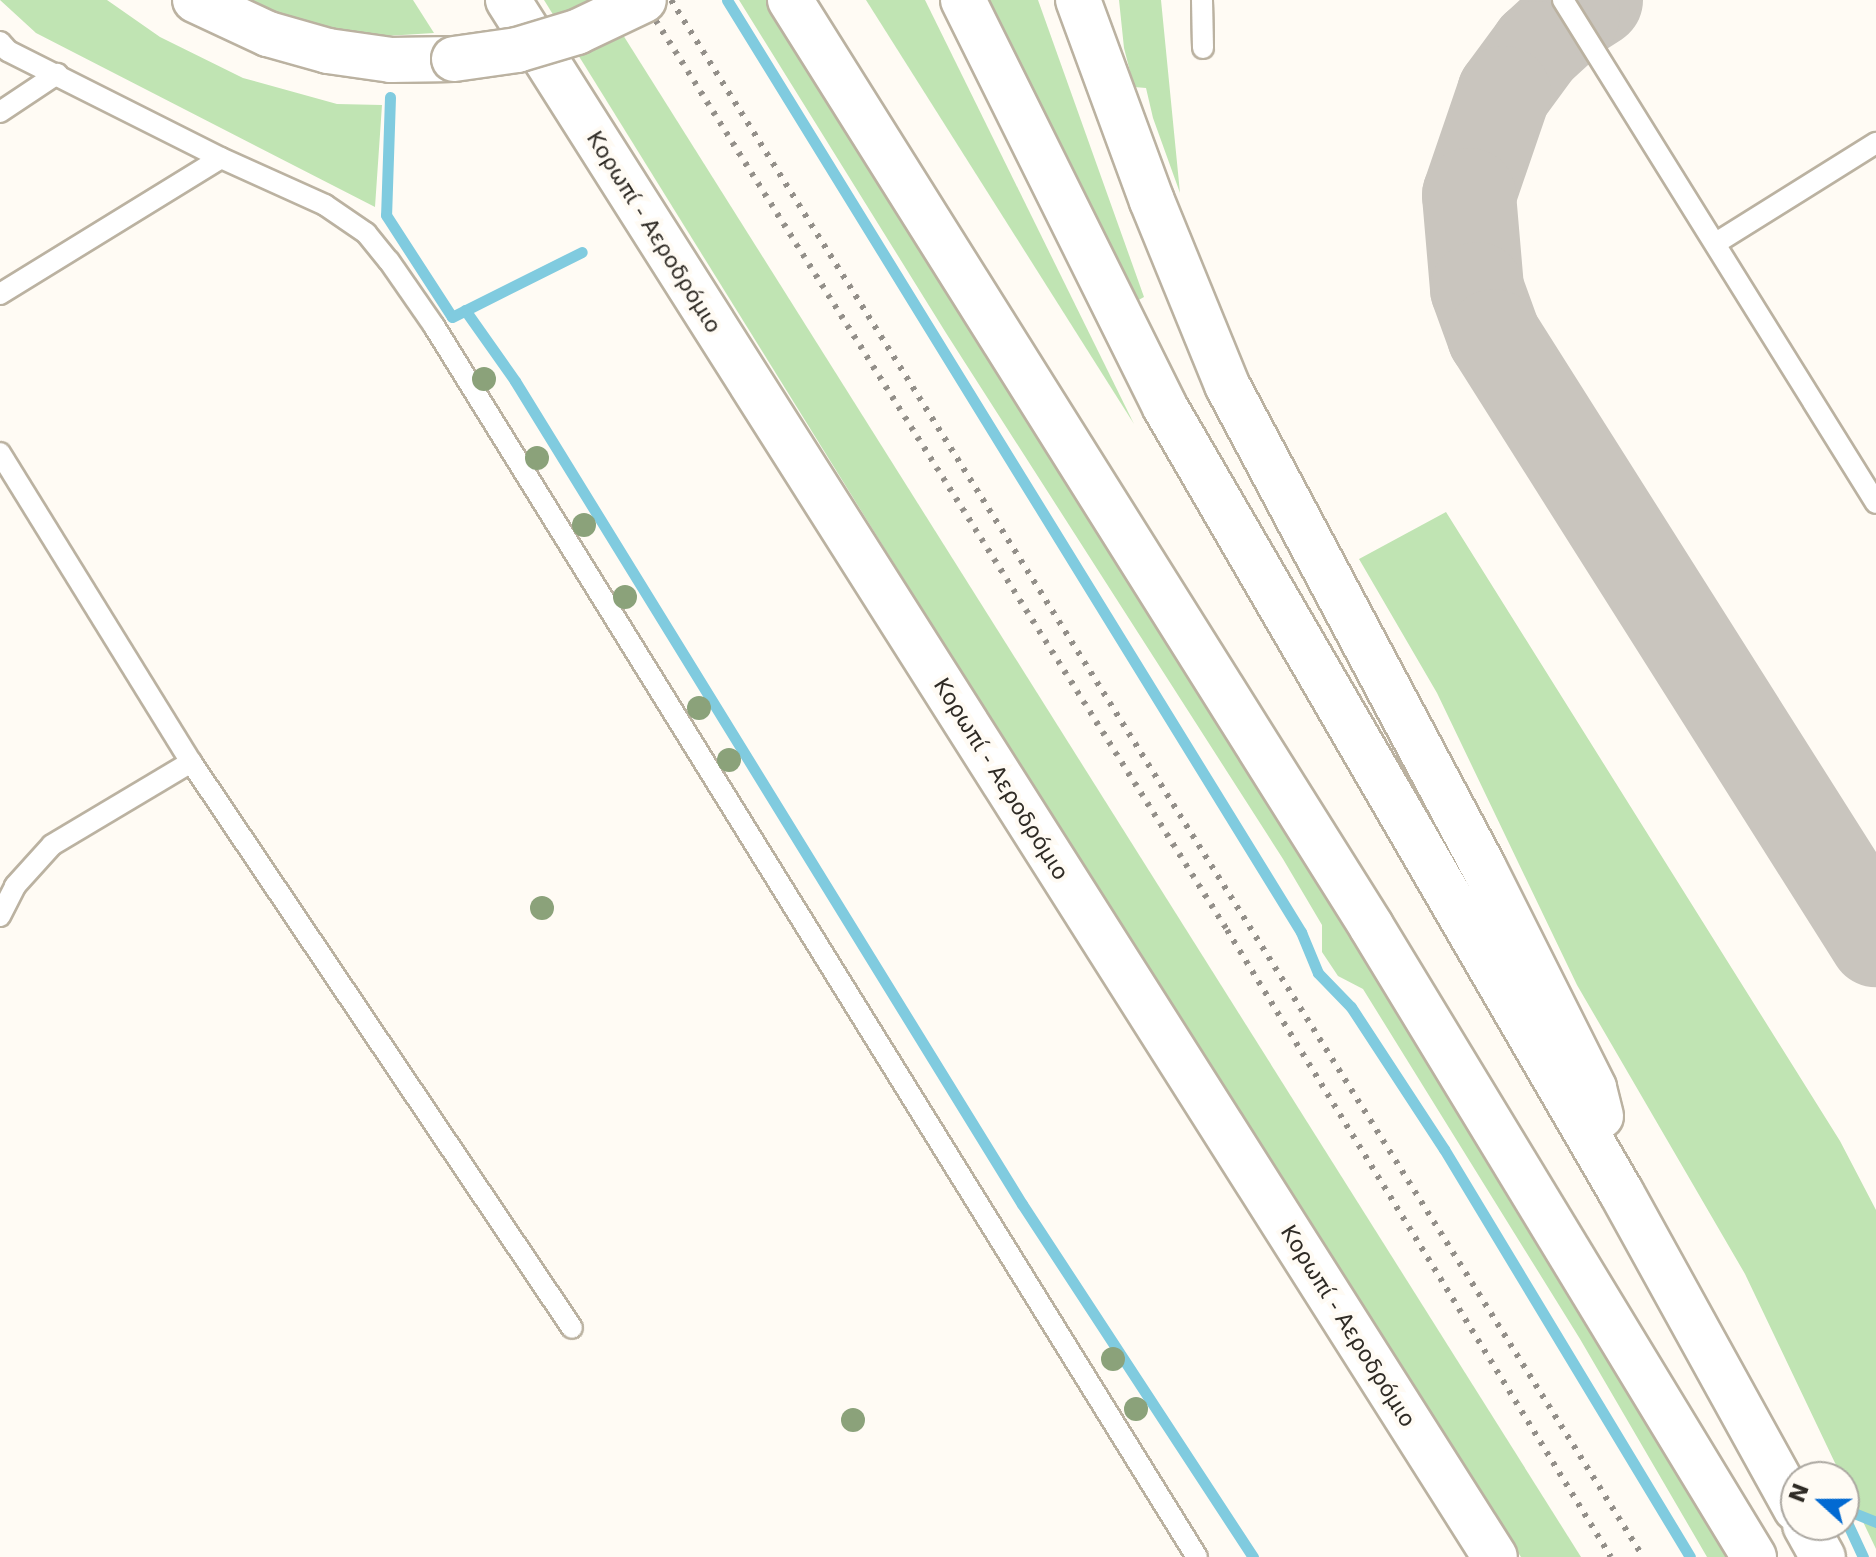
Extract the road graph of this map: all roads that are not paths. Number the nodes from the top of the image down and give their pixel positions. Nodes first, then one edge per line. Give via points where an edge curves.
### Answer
1 (195, 0) edge
2 (508, 0) edge
3 (644, 0) edge
4 (790, 0) edge
5 (963, 0) edge
6 (1078, 0) edge
7 (1202, 0) edge
8 (1563, 0) edge
9 (0, 42) edge
10 (1203, 48) dead end
11 (57, 74) junction
12 (0, 112) edge
13 (1876, 143) edge
14 (221, 158) junction
15 (1716, 243) junction
16 (0, 294) edge
17 (0, 453) edge
18 (1876, 503) edge
19 (191, 762) junction
20 (0, 916) edge
21 (1621, 1192) junction
22 (572, 1328) dead end
23 (1780, 1480) edge
24 (1197, 1557) edge
25 (1495, 1557) edge
26 (1754, 1557) edge

1 - 3 main road, bridge via 268,34 328,51 391,60 517,50 577,32
2 - 25 main road, Κορωπί - Αεροδρόμιο
4 - 26 main road via 1371,926
5 - 21 main road via 1165,407
6 - 21 main road via 1227,385 1484,868 1594,1088
7 - 10 lane
8 - 15 lane
9 - 11 lane
11 - 12 lane
11 - 14 lane
13 - 15 lane
14 - 16 lane
14 - 24 lane via 325,205 366,233 389,261 443,339
15 - 18 lane
17 - 19 lane
19 - 20 lane via 52,845 15,886
19 - 22 lane
21 - 23 main road

